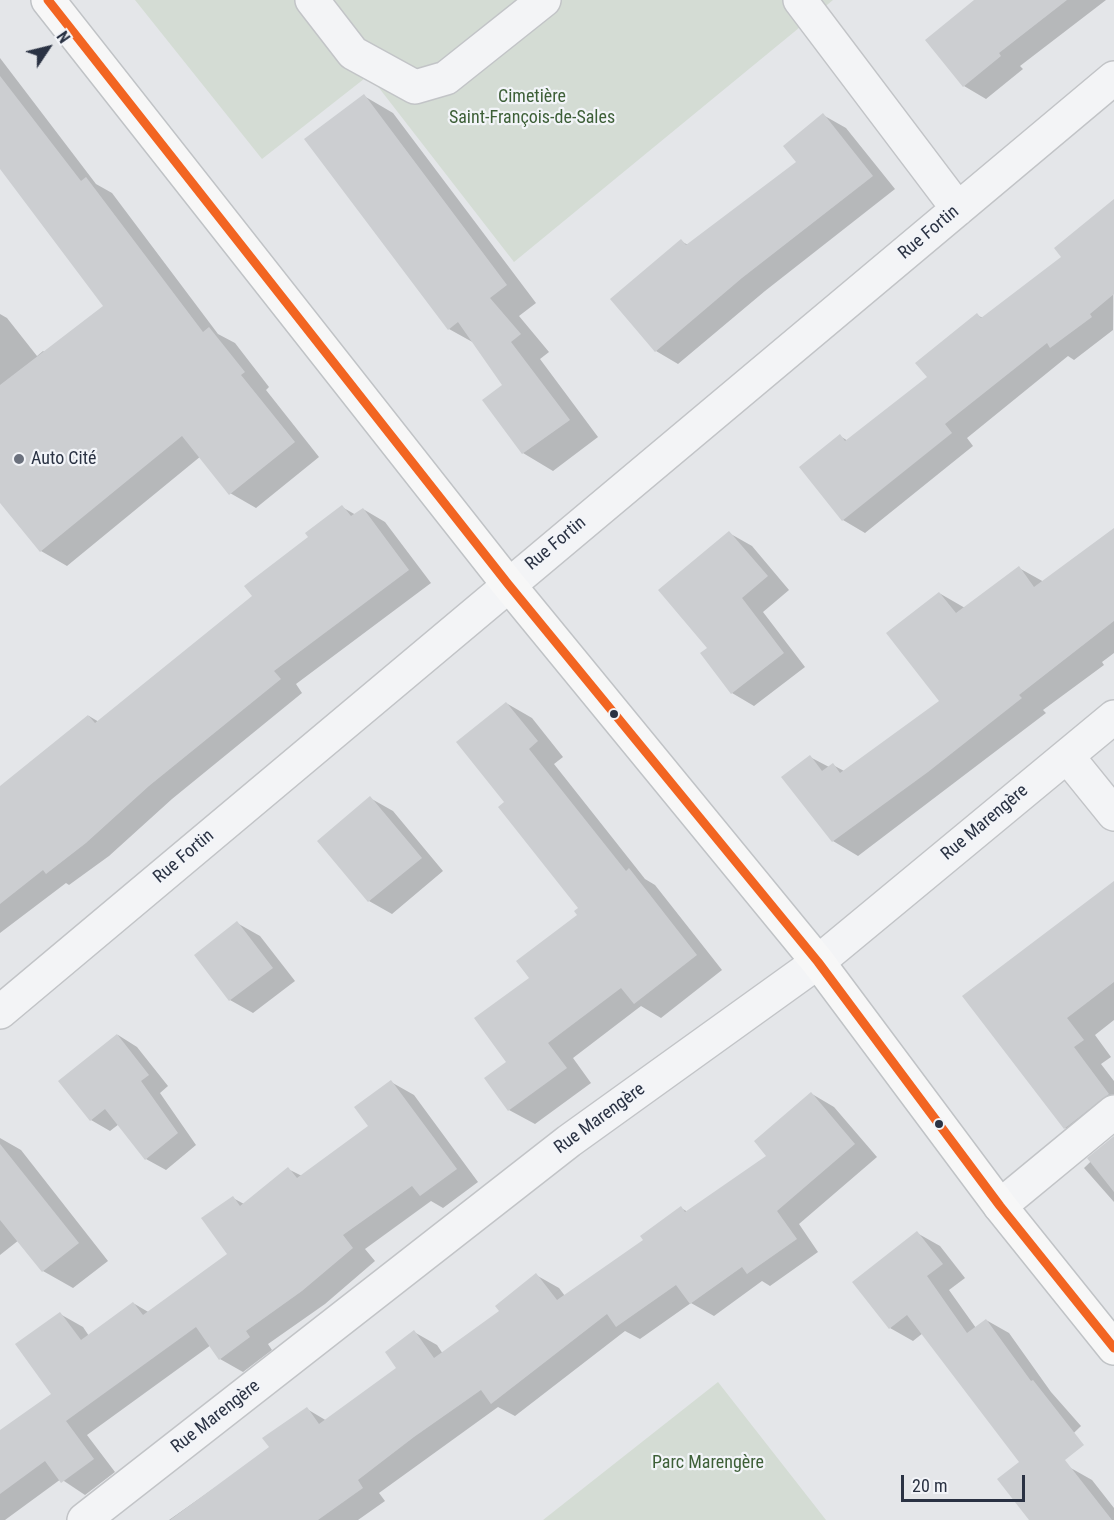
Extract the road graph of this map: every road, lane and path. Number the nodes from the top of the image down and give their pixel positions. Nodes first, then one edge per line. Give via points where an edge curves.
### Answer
1 (48, 0) edge
2 (312, 0) edge
3 (544, 0) edge
4 (804, 1) edge
5 (1114, 78) edge
6 (958, 209) junction
7 (508, 584) junction
8 (1114, 717) edge
9 (1067, 756) junction
10 (1114, 814) edge
11 (818, 962) junction
12 (0, 1012) edge
13 (1114, 1112) edge
14 (1000, 1206) junction
15 (1114, 1348) edge
16 (84, 1520) edge

1 - 7 main road
2 - 3 street via 353,53 415,87 446,78
4 - 6 street
5 - 6 street, Rue Fortin
6 - 7 street, Rue Fortin
7 - 11 main road
7 - 12 street, Rue Fortin
8 - 9 street, Rue Marengère
9 - 10 street
9 - 11 street, Rue Marengère
11 - 14 main road
11 - 16 street, Rue Marengère via 569,1141
13 - 14 street
14 - 15 main road

